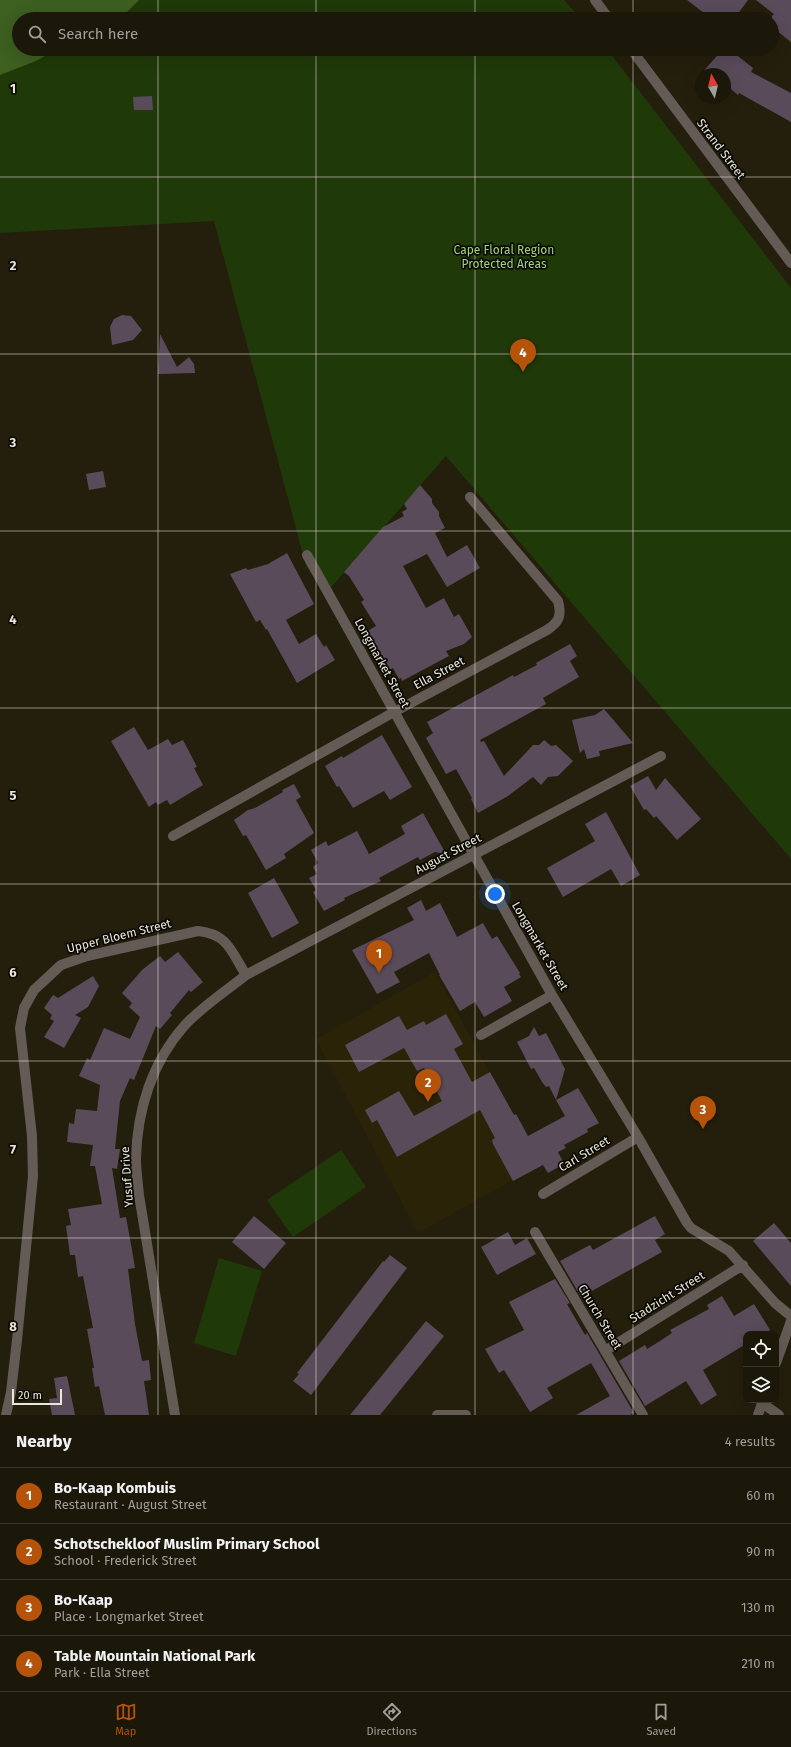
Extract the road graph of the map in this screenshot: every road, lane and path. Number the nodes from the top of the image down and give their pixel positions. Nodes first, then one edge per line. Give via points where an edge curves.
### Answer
1 (594, 0) edge
2 (603, 12) edge
3 (636, 56) edge
4 (791, 263) edge
5 (470, 497) dead end
6 (307, 555) dead end
7 (394, 712) junction
8 (661, 756) dead end
9 (173, 836) dead end
10 (474, 856) junction
11 (246, 975) junction
12 (552, 994) junction
13 (481, 1035) dead end
14 (638, 1137) junction
15 (543, 1194) dead end
16 (535, 1232) dead end
17 (743, 1265) junction
18 (791, 1316) edge
19 (791, 1321) edge
20 (605, 1351) junction
21 (779, 1355) edge
22 (761, 1403) edge
23 (764, 1403) edge
24 (6, 1415) edge
25 (176, 1415) edge
26 (438, 1415) edge
27 (466, 1415) edge
28 (643, 1415) edge
29 (758, 1415) edge
30 (779, 1415) edge

1 - 2 street
3 - 4 street, Strand Street
5 - 7 street, Ella Street via 558,601 559,618 556,624 547,630
6 - 7 street, Longmarket Street
7 - 9 street, Ella Street
7 - 10 street, Longmarket Street
8 - 10 street, August Street
10 - 11 street, August Street
10 - 12 street, Longmarket Street
11 - 24 street, Upper Bloem Street via 221,937 214,933 198,931 87,956 60,965 45,978 24,1008 20,1028 32,1136 32,1183 17,1340
11 - 25 street, Yusuf Drive via 187,1024 173,1039 152,1076 138,1132 136,1160 139,1195
12 - 13 street
12 - 14 street, Longmarket Street
14 - 15 street, Carl Street
14 - 17 street, Longmarket Street via 691,1228 729,1251
16 - 20 street, Church Street
17 - 18 street, Longmarket Street via 775,1303
17 - 20 street, Stadzicht Street
19 - 21 street
20 - 28 street, Church Street
22 - 29 street
23 - 30 street
26 - 27 street

